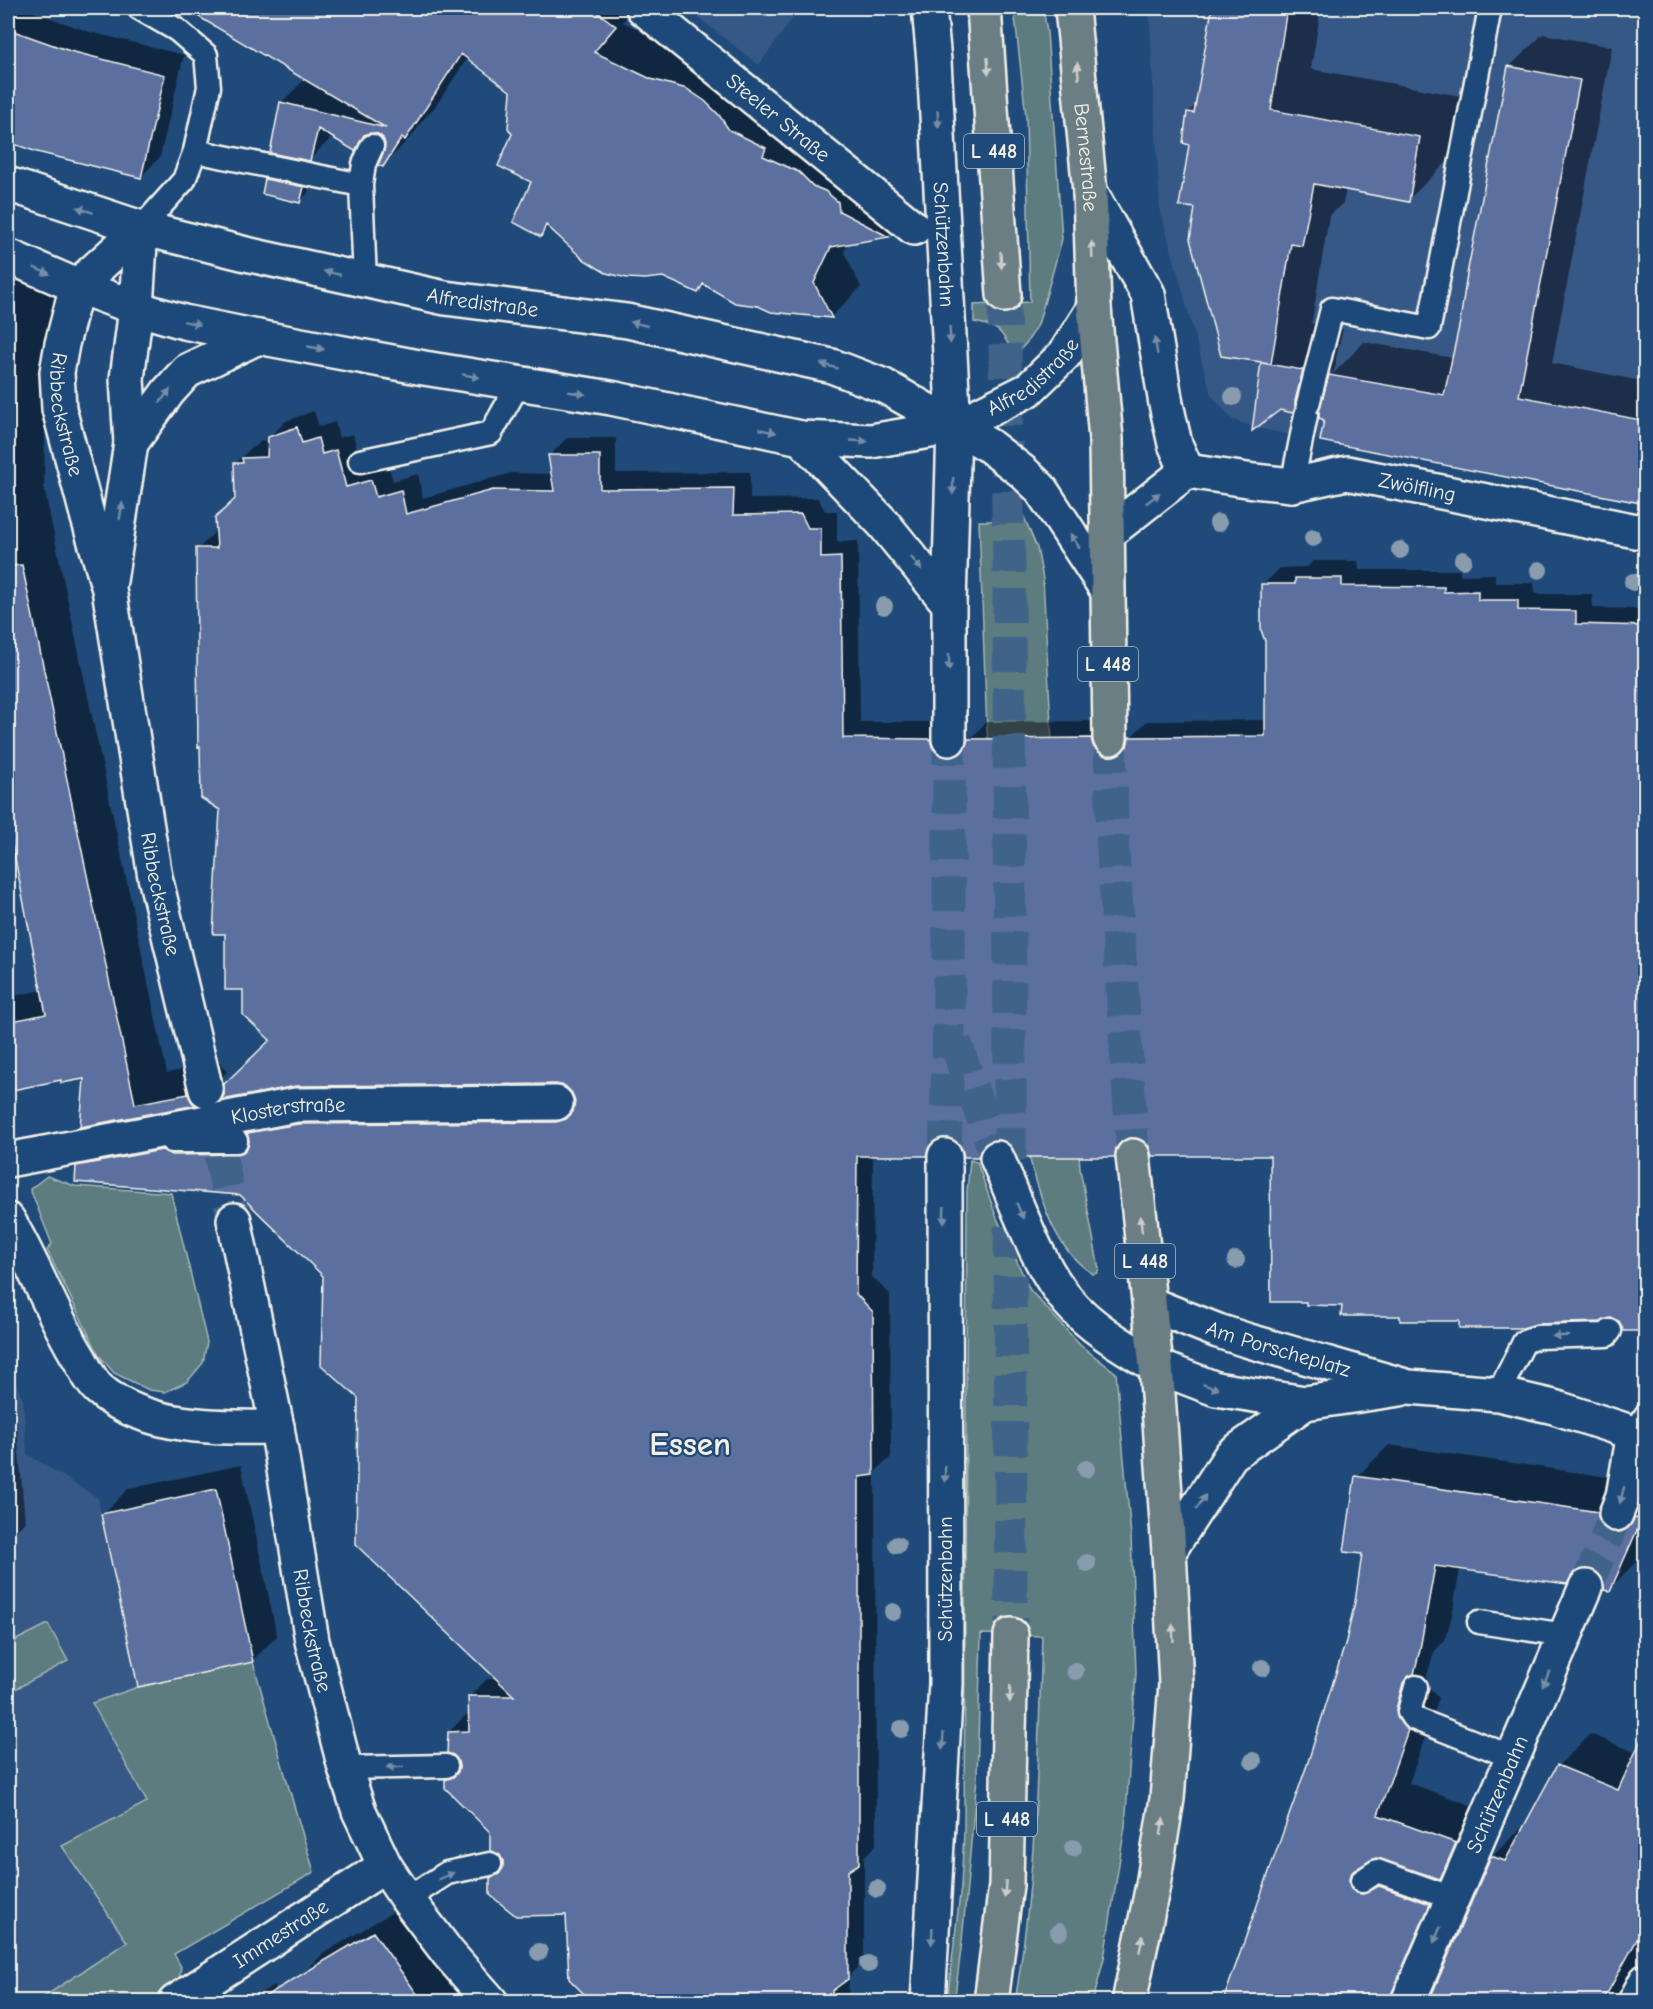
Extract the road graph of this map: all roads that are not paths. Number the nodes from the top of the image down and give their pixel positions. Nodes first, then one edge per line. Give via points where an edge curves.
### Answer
1 (139, 8) edge
2 (643, 8) edge
3 (929, 8) edge
4 (984, 8) edge
5 (1072, 8) edge
6 (1490, 8) edge
7 (372, 146) dead end
8 (195, 151) junction
9 (8, 184) edge
10 (361, 185) junction
11 (1090, 192) junction
12 (141, 228) junction
13 (914, 228) dead end
14 (8, 256) edge
15 (365, 281) junction
16 (77, 286) junction
17 (1004, 295) tunnel mouth
18 (136, 308) junction
19 (1094, 308) junction
20 (258, 337) junction
21 (519, 383) junction
22 (954, 427) junction
23 (801, 438) junction
24 (131, 443) junction
25 (360, 461) dead end
26 (1187, 471) junction
27 (1292, 485) junction
28 (1646, 533) edge
29 (1107, 534) junction
30 (109, 590) junction
31 (1107, 590) junction
32 (949, 604) junction
33 (1110, 738) tunnel mouth
34 (949, 739) tunnel mouth
35 (206, 1090) tunnel mouth
36 (556, 1103) dead end
37 (165, 1141) dead end
38 (236, 1141) dead end
39 (945, 1156) tunnel mouth
40 (1133, 1156) tunnel mouth
41 (16, 1158) edge
42 (998, 1158) tunnel mouth
43 (8, 1220) edge
44 (234, 1220) tunnel mouth
45 (1150, 1304) junction
46 (1610, 1331) dead end
47 (1156, 1366) junction
48 (1409, 1387) junction
49 (1498, 1394) junction
50 (1305, 1403) junction
51 (277, 1427) junction
52 (1642, 1428) edge
53 (1616, 1514) tunnel mouth
54 (1169, 1551) junction
55 (1586, 1587) tunnel mouth
56 (1479, 1622) dead end
57 (1011, 1635) tunnel mouth
58 (1565, 1635) junction
59 (1416, 1687) dead end
60 (1512, 1757) junction
61 (446, 1766) dead end
62 (345, 1767) junction
63 (490, 1864) dead end
64 (385, 1866) junction
65 (1362, 1881) dead end
66 (1453, 1898) junction
67 (407, 1899) junction
68 (1646, 1982) edge
69 (175, 2001) edge
70 (491, 2001) edge
71 (928, 2001) edge
72 (991, 2001) edge
73 (1129, 2001) edge
74 (1408, 2001) edge
75 (1635, 2001) edge

1 - 8 lane via 177,30 206,55 209,87
2 - 13 street, Steeler Straße
3 -> 22 street, Schützenbahn
4 -> 17 main road, L 448
11 -> 5 main road, Bernestraße / L 448
6 - 27 lane via 1429,327 1332,309
7 - 10 lane
8 - 10 lane
8 - 12 lane via 184,180
12 -> 9 street, Alfredistraße
10 - 15 lane
19 -> 11 main road, Bernestraße / L 448
26 -> 11 street via 1175,444 1148,294
15 -> 12 street, Alfredistraße
12 - 16 street
12 - 18 street, Ribbeckstraße
14 -> 16 street, Alfredistraße
22 -> 15 street, Alfredistraße via 884,386 832,366 627,321 445,298
16 - 18 street, Alfredistraße
16 - 30 street, Ribbeckstraße via 57,372 59,409
18 -> 20 street, Alfredistraße
18 - 24 street, Ribbeckstraße via 128,379
19 - 22 street, Alfredistraße via 1065,354 1028,390
19 - 29 main road, L 448 via 1106,439
20 -> 21 street, Alfredistraße
24 -> 20 street, Ribbeckstraße via 187,371
21 -> 23 street, Alfredistraße
21 - 25 lane via 491,432
23 -> 22 street, Alfredistraße via 871,441
31 -> 22 street via 1040,488 988,445
22 -> 32 street, Schützenbahn
23 -> 32 street via 884,523
30 -> 24 street, Ribbeckstraße
26 - 27 street, Zwölfling
29 -> 26 street
27 - 28 street, Zwölfling via 1347,473
29 - 31 main road, L 448
30 - 35 street, Ribbeckstraße via 155,877
31 - 33 main road, L 448
32 -> 34 street, Schützenbahn
36 - 41 street, Klosterstraße via 296,1105
37 - 38 lane
39 -> 71 street, Schützenbahn via 946,1683
45 -> 40 main road, L 448
42 -> 47 street via 1041,1259 1068,1301 1109,1338
43 - 51 street via 70,1344 97,1387 129,1410 148,1417 203,1425
44 - 51 street, Ribbeckstraße
45 - 47 main road, L 448
45 - 48 street, Am Porscheplatz via 1246,1340
46 -> 49 lane via 1607,1335 1537,1337 1524,1342
47 -> 50 street, Am Porscheplatz via 1216,1389
47 - 54 main road, L 448
48 - 49 street, Am Porscheplatz
48 - 50 street, Am Porscheplatz
49 - 52 street, Am Porscheplatz
54 -> 50 street via 1231,1455
51 - 62 street, Ribbeckstraße via 312,1641
52 -> 53 street
73 -> 54 main road, L 448 via 1153,1885 1171,1755 1176,1684
55 - 58 street, Schützenbahn
56 - 58 lane
57 -> 72 main road, L 448 via 1006,1885
58 -> 60 street, Schützenbahn
59 - 60 lane via 1409,1712 1413,1718
60 - 66 street, Schützenbahn
61 -> 62 lane
62 - 64 street, Ribbeckstraße via 359,1811
67 -> 63 lane via 447,1873
64 - 67 street, Ribbeckstraße
64 - 69 street, Immestraße
65 - 66 lane via 1377,1871
66 -> 74 street, Schützenbahn
67 - 70 street, Ribbeckstraße
68 - 75 street

